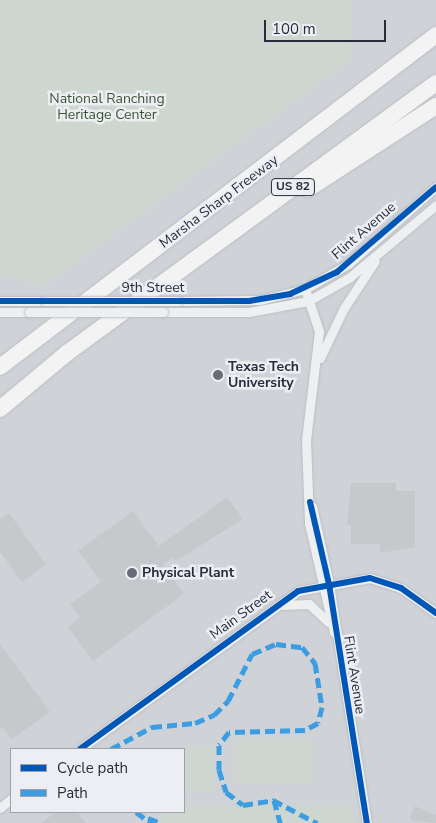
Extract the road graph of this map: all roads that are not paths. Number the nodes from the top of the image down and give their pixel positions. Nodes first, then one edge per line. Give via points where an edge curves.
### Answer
1 (436, 35) edge
2 (436, 83) edge
3 (436, 106) edge
4 (436, 187) edge
5 (436, 205) edge
6 (382, 250) junction
7 (305, 290) junction
8 (149, 292) junction
9 (308, 300) junction
10 (0, 301) edge
11 (0, 312) edge
12 (317, 365) junction
13 (0, 368) edge
14 (0, 409) edge
15 (325, 585) junction
16 (272, 608) junction
17 (436, 613) edge
18 (334, 632) junction
19 (81, 748) edge
20 (10, 800) edge
21 (0, 808) edge
22 (367, 823) edge

1 - 13 highway, Marsha Sharp Freeway / US 82
2 - 8 highway, US 82
3 - 8 highway via 252,225 170,285
4 - 7 street, Flint Avenue via 348,264
5 - 6 street, Flint Avenue
6 - 9 street, Flint Avenue via 343,281
6 - 12 street, Flint Avenue via 344,308
7 - 9 street, Flint Avenue
7 - 10 street, 9th Street, bridge via 260,300
8 - 14 highway, US 82
9 - 11 street, 9th Street, bridge via 260,312
9 - 12 street, Flint Avenue via 319,331
12 - 15 street, Flint Avenue via 306,440 309,523
15 - 16 street, Main Street via 298,590
15 - 17 street, Main Street via 381,580
15 - 18 street, Flint Avenue
16 - 18 street via 296,601 309,604
16 - 19 street, Main Street
18 - 22 street, Flint Avenue
20 - 21 street

